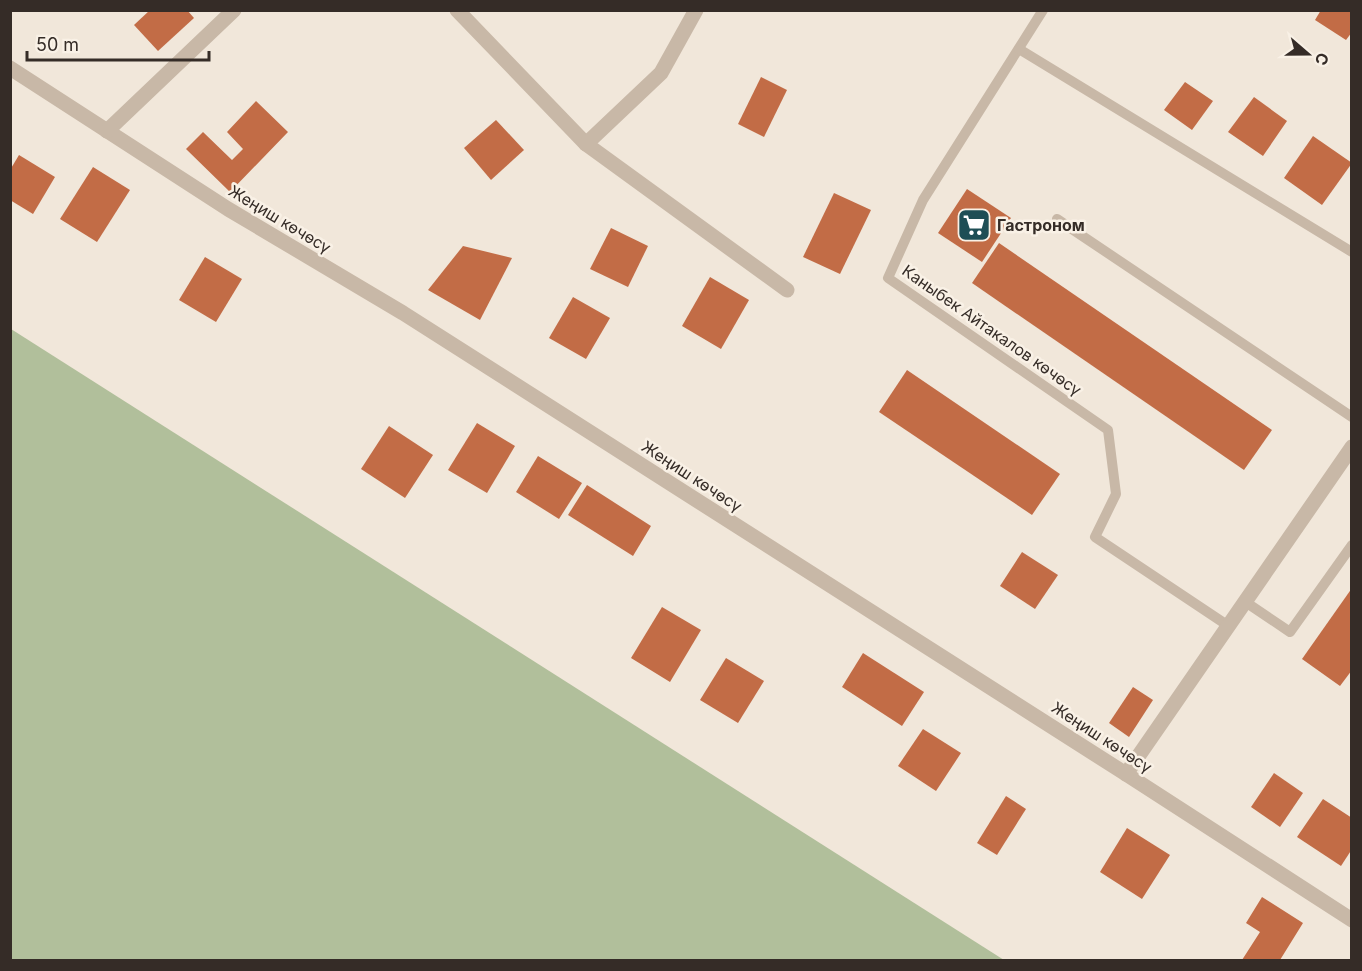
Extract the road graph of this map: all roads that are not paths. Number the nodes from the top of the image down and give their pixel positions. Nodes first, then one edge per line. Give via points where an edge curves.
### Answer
1 (234, 10) edge
2 (457, 10) edge
3 (696, 10) edge
4 (1043, 10) edge
5 (1019, 49) junction
6 (10, 68) edge
7 (107, 131) junction
8 (586, 144) junction
9 (1058, 219) dead end
10 (1352, 252) edge
11 (787, 290) dead end
12 (1352, 417) edge
13 (1352, 447) edge
14 (1352, 544) edge
15 (1244, 601) junction
16 (1227, 625) junction
17 (1126, 774) junction
18 (1349, 913) edge

1 - 7 street
2 - 8 street
3 - 8 street via 661,73
4 - 5 lane, Каныбек Айтакалов көчөсү
5 - 10 lane
5 - 16 lane, Каныбек Айтакалов көчөсү via 923,200 888,278 1108,430 1116,494 1095,537
6 - 7 street, Жеңиш көчөсү
7 - 17 street, Жеңиш көчөсү via 413,320
8 - 11 street
9 - 12 lane
13 - 15 street
14 - 15 lane via 1290,632
15 - 16 street
16 - 17 street
17 - 18 street, Жеңиш көчөсү

